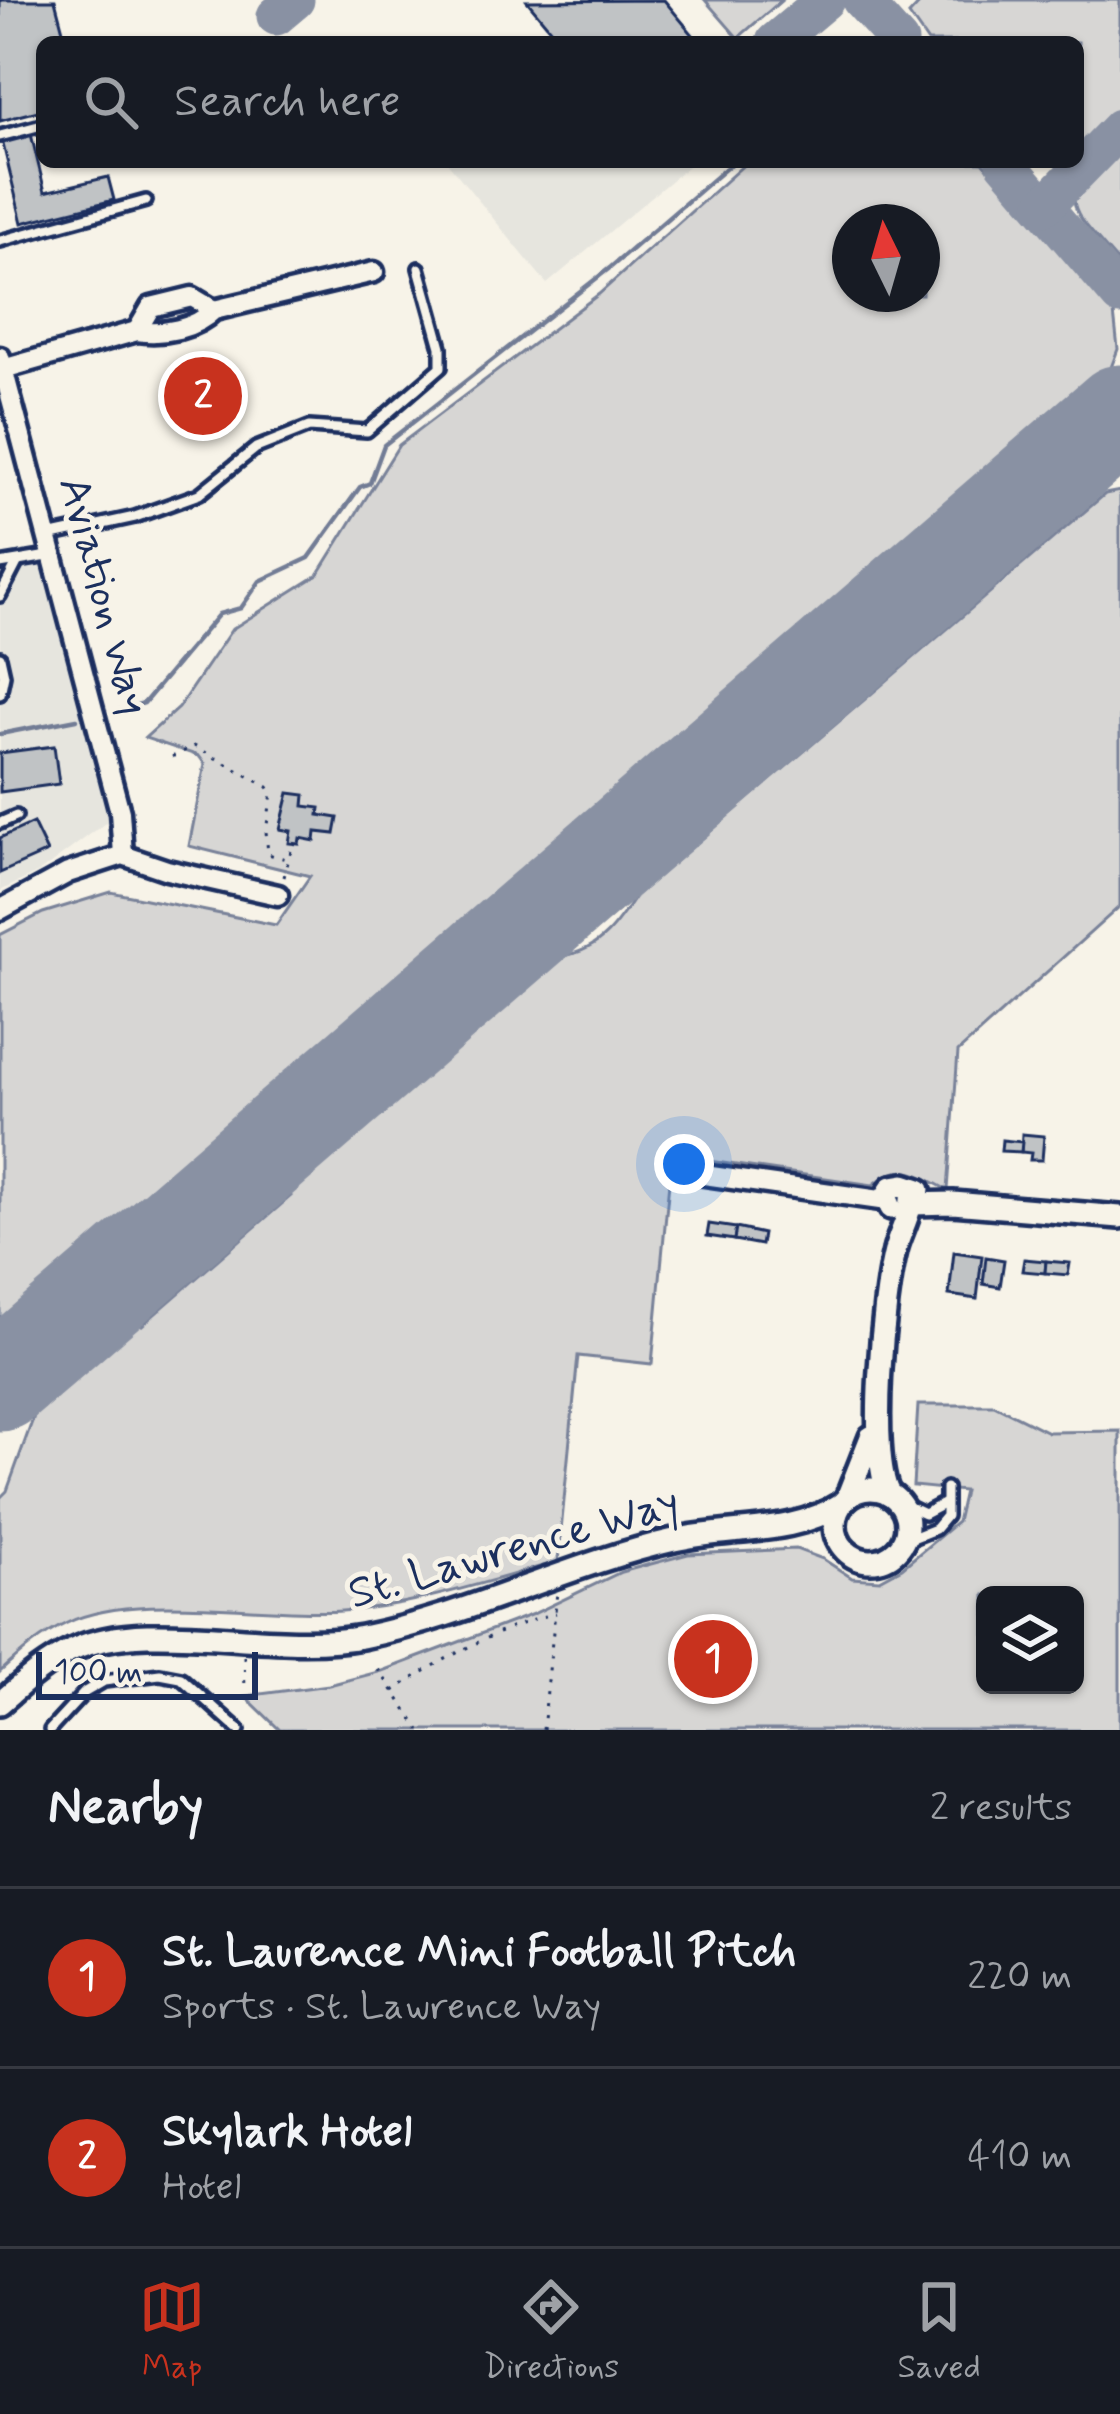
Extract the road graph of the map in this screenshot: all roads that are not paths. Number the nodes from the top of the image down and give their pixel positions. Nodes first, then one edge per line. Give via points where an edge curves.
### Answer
1 (36, 126) edge
2 (0, 136) edge
3 (146, 201) dead end
4 (0, 241) edge
5 (419, 268) dead end
6 (374, 272) dead end
7 (1, 366) edge
8 (51, 545) junction
9 (17, 563) junction
10 (0, 564) edge
11 (0, 596) edge
12 (0, 656) edge
13 (0, 694) edge
14 (16, 816) dead end
15 (0, 823) edge
16 (123, 855) junction
17 (278, 895) road end
18 (0, 910) edge
19 (698, 1174) dead end
20 (900, 1199) junction
21 (1120, 1217) edge
22 (878, 1413) junction
23 (946, 1488) dead end
24 (894, 1498) junction
25 (844, 1501) junction
26 (945, 1503) junction
27 (781, 1527) junction
28 (902, 1542) junction
29 (844, 1550) junction
30 (0, 1703) edge
31 (50, 1730) edge
32 (239, 1730) edge

1 - 2 lane
3 - 4 lane
5 - 8 lane via 441,367 367,431 309,427 256,448 199,494
6 - 7 street via 214,310 202,322 155,334
7 - 8 street, Aviation Way
8 - 9 lane
8 - 16 street, Aviation Way via 120,812
9 - 10 lane
9 - 11 lane
12 - 13 lane
14 - 15 lane
16 - 17 street
16 - 18 street via 68,873
19 - 20 street
20 - 21 street via 930,1192 953,1203
20 - 22 street
22 - 24 street via 880,1468
22 - 25 street
23 - 26 lane
24 - 25 street via 871,1489
24 - 26 lane via 924,1514
24 - 28 street via 908,1526
25 - 27 street, St. Lawrence Way via 821,1517
25 - 29 street via 834,1518
26 - 28 lane via 935,1529
27 - 29 street, St. Lawrence Way
27 - 30 street, St. Lawrence Way via 637,1549 364,1636 306,1644 119,1637 76,1648
28 - 29 street via 874,1562
31 - 32 lane via 104,1682 160,1674 182,1678

